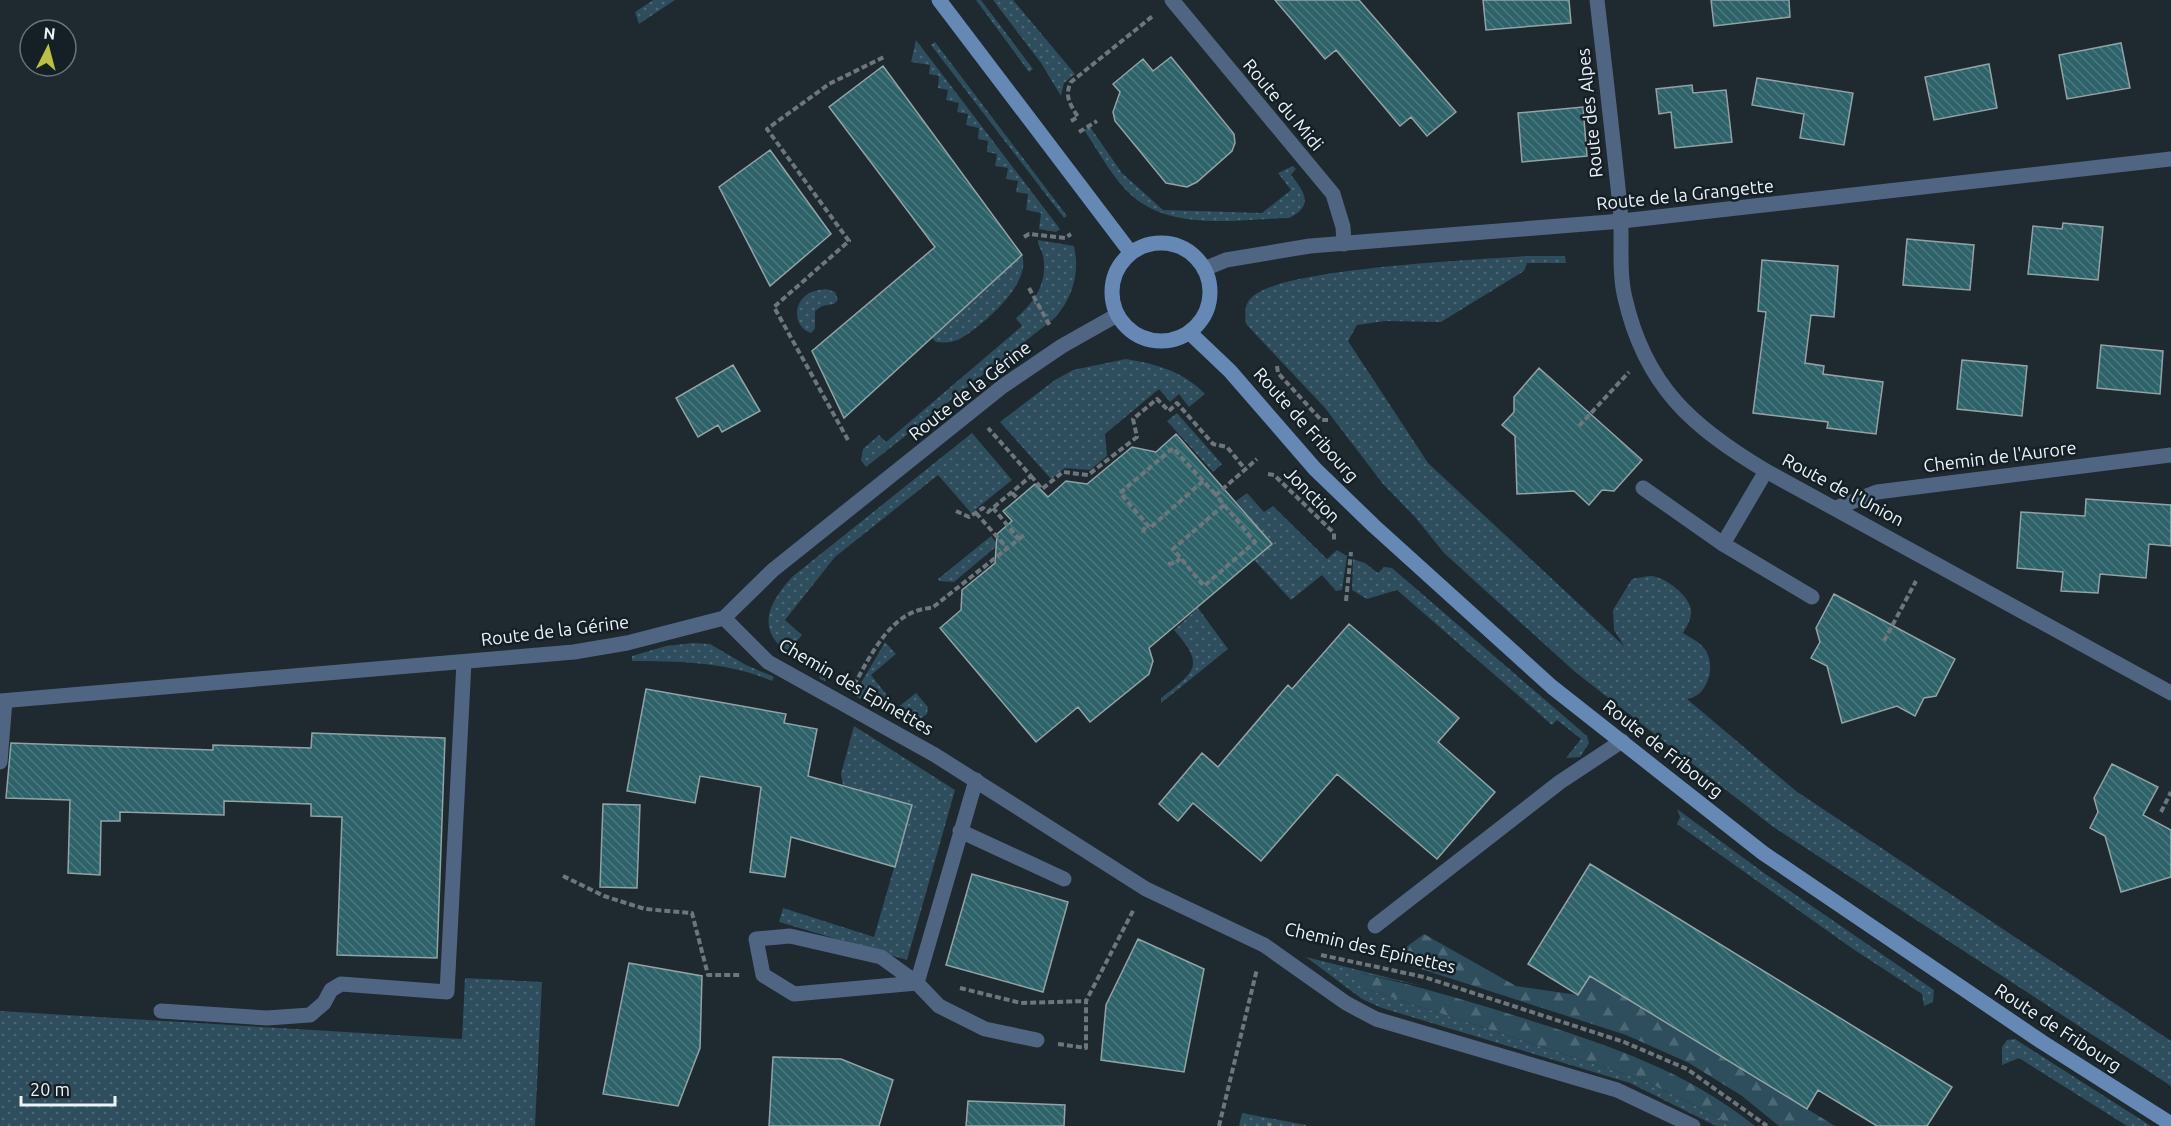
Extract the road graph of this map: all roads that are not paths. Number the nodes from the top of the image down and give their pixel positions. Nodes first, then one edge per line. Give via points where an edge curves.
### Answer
1 (939, 0) edge
2 (1172, 0) edge
3 (1597, 0) edge
4 (2171, 159) edge
5 (1622, 221) junction
6 (1344, 244) junction
7 (1131, 253) junction
8 (1204, 269) junction
9 (1117, 315) junction
10 (1189, 332) junction
11 (2171, 455) edge
12 (1766, 471) junction
13 (1643, 488) dead end
14 (1836, 508) junction
15 (1723, 544) junction
16 (1812, 597) dead end
17 (724, 618) junction
18 (464, 662) junction
19 (2171, 693) edge
20 (2, 701) edge
21 (1622, 741) junction
22 (0, 762) edge
23 (976, 780) junction
24 (960, 831) junction
25 (1065, 879) dead end
26 (1375, 926) dead end
27 (917, 982) junction
28 (161, 1011) dead end
29 (1037, 1040) dead end
30 (2171, 1124) edge
31 (1693, 1126) edge

1 - 7 main road
2 - 6 street, Route du Midi via 1333,194
3 - 5 street, Route des Alpes
4 - 5 street, Route de la Grangette
5 - 6 street, Route de la Grangette
5 - 12 street, Route de l'Union via 1624,297 1644,357 1680,410 1722,445
6 - 8 street, Route de la Grangette via 1226,260
7 - 8 main road via 1143,247 1171,244 1195,257
7 - 9 main road via 1113,282 1112,299
8 - 10 main road via 1209,281 1207,310
9 - 10 main road via 1128,329 1143,338 1177,339
9 - 17 street, Route de la Gérine via 1003,386 773,570
10 - 21 main road, Route de Fribourg via 1230,371 1315,469 1374,526 1552,687
11 - 14 street, Chemin de l'Aurore via 1877,492
12 - 14 street, Route de l'Union
12 - 15 street
13 - 15 street
14 - 19 street, Route de l'Union
15 - 16 street
17 - 18 street, Route de la Gérine via 574,652
17 - 23 street, Chemin des Epinettes via 768,662
18 - 20 street, Route de la Gérine
18 - 28 street via 447,992 341,984 310,1015 267,1018
20 - 22 street
21 - 26 street via 1560,782
21 - 30 main road, Route de Fribourg via 1763,853 2042,1042
23 - 24 street
23 - 31 street, Chemin des Epinettes via 1146,889 1264,945 1346,1004 1376,1019 1617,1090
24 - 25 street
24 - 27 street
27 - 27 street via 794,994 763,975 756,939 790,936 881,957
27 - 29 street via 939,1006 985,1029

